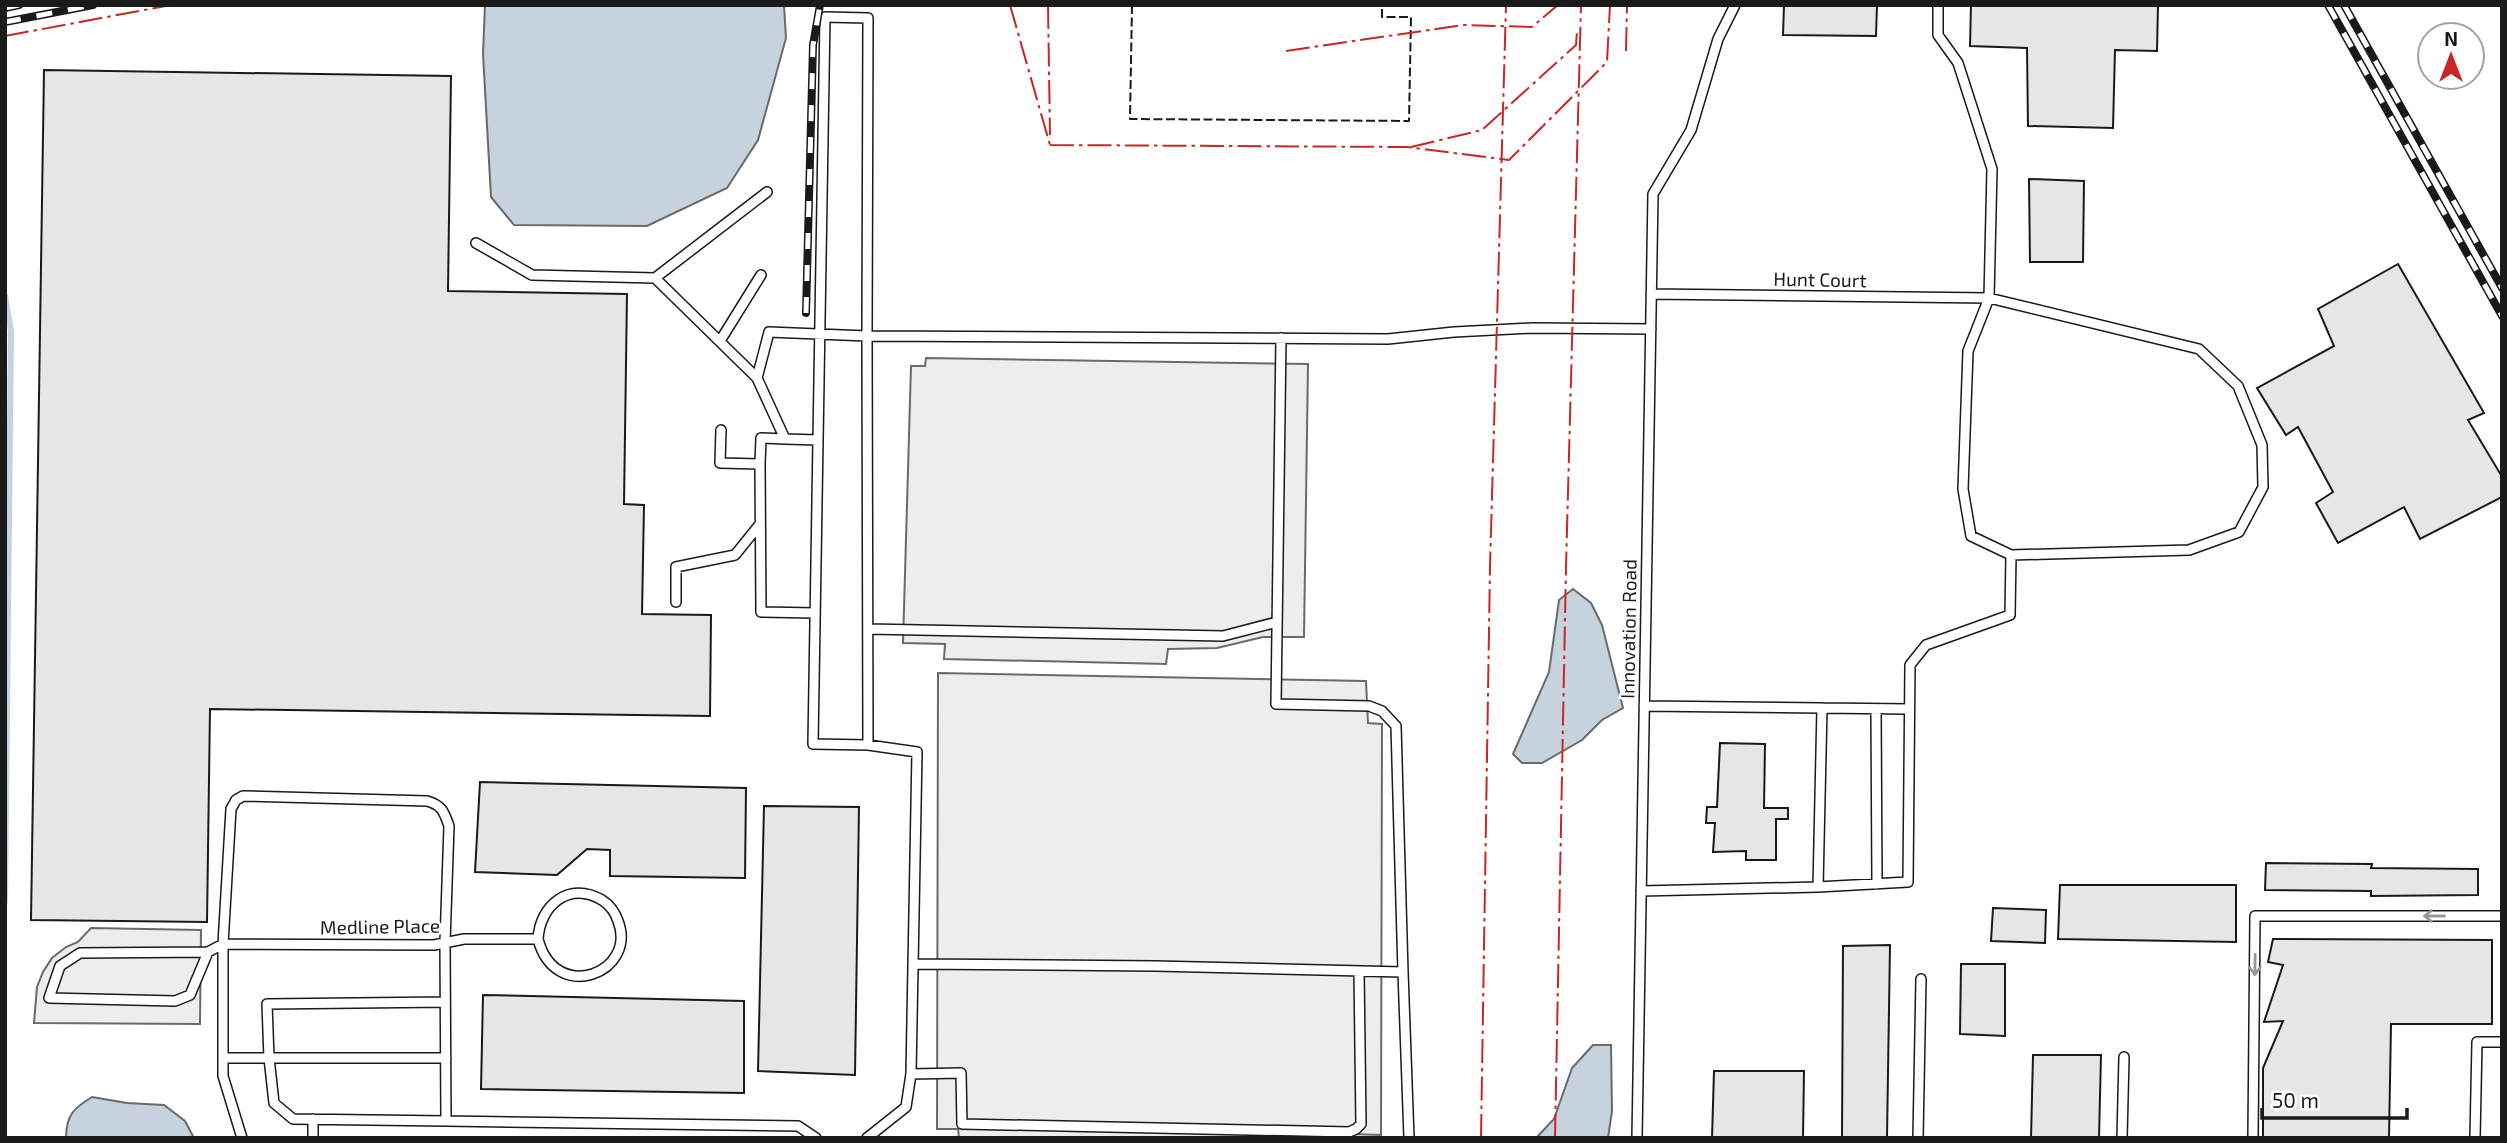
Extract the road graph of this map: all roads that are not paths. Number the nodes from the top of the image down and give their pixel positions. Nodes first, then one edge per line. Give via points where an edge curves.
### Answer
1 (1735, 5) edge
2 (1938, 5) edge
3 (767, 191) dead end
4 (476, 243) dead end
5 (761, 275) dead end
6 (655, 278) junction
7 (1651, 294) junction
8 (1989, 298) junction
9 (1651, 329) junction
10 (820, 335) junction
11 (867, 336) junction
12 (1281, 338) junction
13 (720, 341) junction
14 (757, 377) junction
15 (721, 430) dead end
16 (785, 439) junction
17 (818, 440) junction
18 (760, 464) junction
19 (761, 523) junction
20 (2011, 555) junction
21 (676, 602) dead end
22 (815, 612) junction
23 (1277, 622) junction
24 (869, 629) junction
25 (1644, 706) junction
26 (1822, 708) junction
27 (1876, 709) junction
28 (1908, 709) junction
29 (868, 745) junction
30 (1877, 884) junction
31 (1818, 887) junction
32 (1641, 891) junction
33 (2502, 916) edge
34 (538, 939) junction
35 (445, 942) junction
36 (223, 944) junction
37 (208, 952) junction
38 (914, 964) junction
39 (1359, 971) junction
40 (1403, 972) junction
41 (1921, 979) dead end
42 (445, 1002) junction
43 (2502, 1042) edge
44 (2124, 1057) dead end
45 (223, 1058) junction
46 (269, 1058) junction
47 (446, 1058) junction
48 (911, 1074) junction
49 (313, 1119) junction
50 (446, 1121) junction
51 (242, 1138) edge
52 (313, 1138) edge
53 (816, 1138) edge
54 (867, 1138) edge
55 (1409, 1138) edge
56 (1637, 1138) edge
57 (1918, 1138) edge
58 (2122, 1138) edge
59 (2253, 1138) edge
60 (2475, 1138) edge

1 - 7 lane, Innovation Road via 1718,39 1691,130 1653,194
2 - 8 lane via 1938,35 1958,63 1992,169
3 - 6 lane
4 - 6 lane via 532,275
5 - 13 lane
6 - 13 lane
7 - 8 lane, Hunt Court
7 - 9 lane, Innovation Road
8 - 20 lane via 1968,351 1962,489 1971,536
8 - 20 lane, Hunt Court via 2199,349 2238,386 2262,445 2263,487 2239,532 2189,550
9 - 12 lane via 1532,328 1388,339
9 - 25 lane, Innovation Road
10 - 11 lane
10 - 11 lane via 825,17 868,18
10 - 14 lane via 769,332
10 - 17 lane
11 - 12 lane
11 - 24 lane
12 - 23 lane
13 - 14 lane
14 - 16 lane
15 - 18 lane via 720,463
16 - 17 lane
16 - 18 lane via 761,438
17 - 22 lane
18 - 19 lane
19 - 21 lane via 735,555 676,568
19 - 22 lane via 761,612
20 - 28 lane via 2010,615 1926,645 1910,665
22 - 29 lane via 813,744
23 - 24 lane via 1223,636
23 - 40 lane via 1276,704 1369,706 1382,711 1396,726
24 - 29 lane
25 - 26 lane
25 - 32 lane, Innovation Road
26 - 27 lane
26 - 31 lane
27 - 28 lane
27 - 30 lane
28 - 30 lane via 1908,882
29 - 38 lane via 917,752
30 - 31 lane
31 - 32 lane
32 - 56 lane, Innovation Road
33 -> 59 lane via 2255,916
34 - 34 lane via 549,964 560,972 587,976 611,963 618,951 620,925 605,902 593,896 566,895 544,912
34 - 35 lane, Medline Place
35 - 36 lane, Medline Place
35 - 36 lane via 449,826 437,803 243,796 231,809
35 - 42 lane
36 - 37 lane, Medline Place
36 - 45 lane
37 - 37 lane, Medline Place via 80,953 60,966 49,998 175,1001 190,995
38 - 39 lane
38 - 48 lane
39 - 40 lane
39 - 48 lane via 1361,1124 1349,1132 962,1124 961,1073
40 - 55 lane
41 - 57 lane
42 - 46 lane via 267,1004
42 - 47 lane
43 - 60 lane via 2477,1042
44 - 58 lane
45 - 46 lane
45 - 51 lane via 223,1076
46 - 47 lane
46 - 49 lane via 274,1103 293,1119
47 - 50 lane
48 - 54 lane via 906,1107
49 - 50 lane
49 - 52 lane
50 - 53 lane via 798,1126

